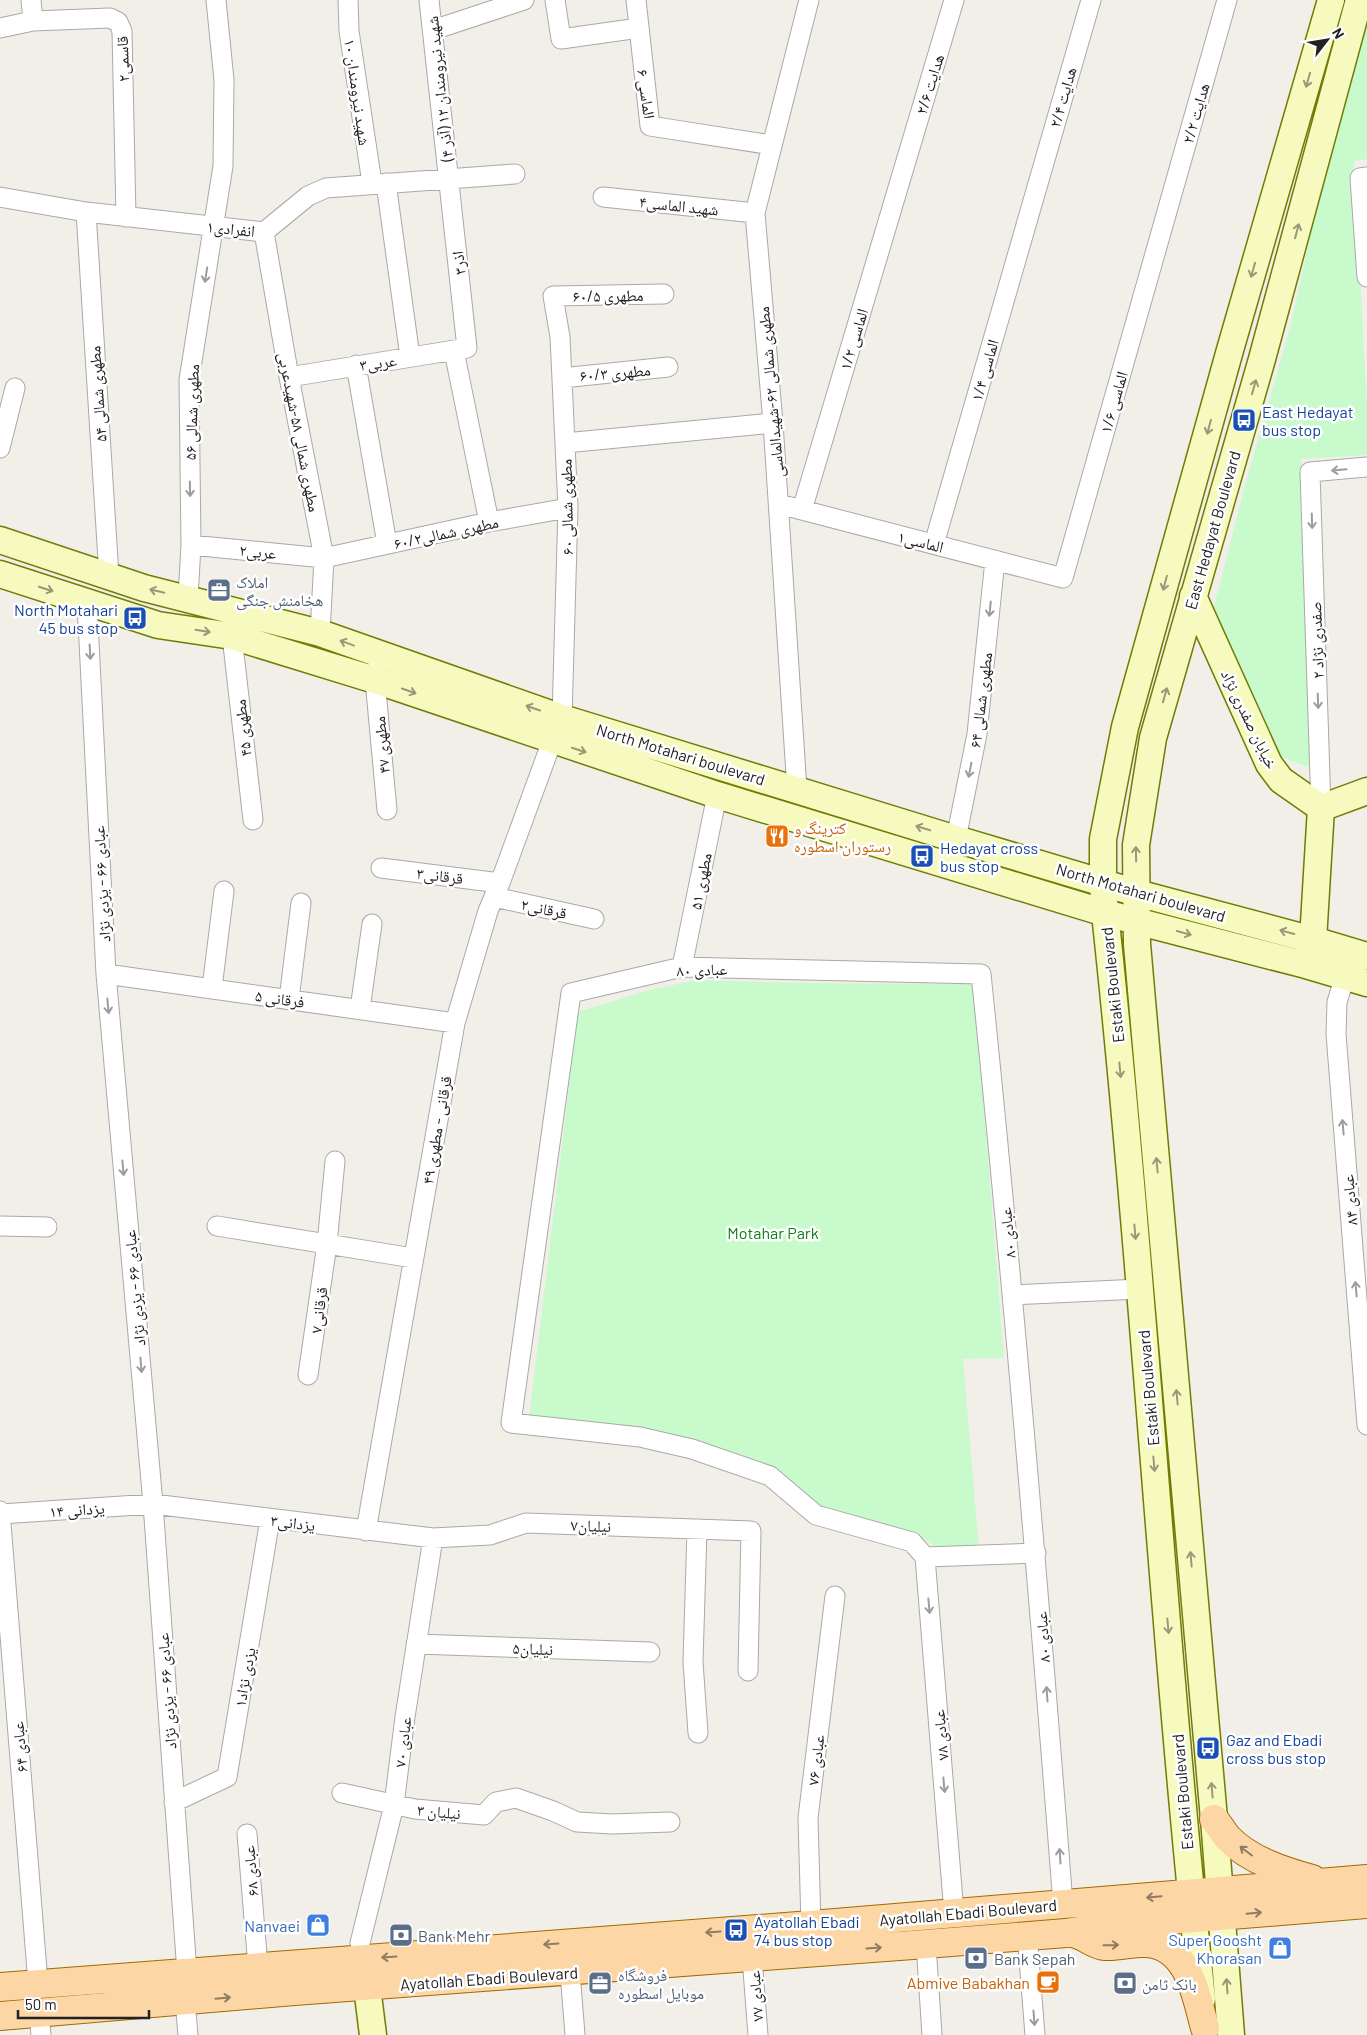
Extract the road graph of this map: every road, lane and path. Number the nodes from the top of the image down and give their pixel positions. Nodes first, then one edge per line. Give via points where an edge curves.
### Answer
1 (31, 0) edge
2 (216, 0) edge
3 (348, 0) edge
4 (429, 0) edge
5 (524, 0) edge
6 (555, 0) edge
7 (636, 0) edge
8 (809, 0) edge
9 (954, 0) edge
10 (1091, 0) edge
11 (1227, 0) edge
12 (1331, 0) edge
13 (1360, 0) edge
14 (33, 21) junction
15 (0, 28) edge
16 (639, 28) junction
17 (433, 30) junction
18 (772, 145) junction
19 (904, 168) joint
20 (516, 174) dead end
21 (450, 177) junction
22 (1363, 178) edge
23 (379, 183) junction
24 (1034, 195) joint
25 (0, 197) edge
26 (603, 197) dead end
27 (86, 212) junction
28 (755, 214) junction
29 (126, 217) junction
30 (1163, 226) joint
31 (213, 227) junction
32 (264, 232) junction
33 (1367, 277) edge
34 (664, 294) dead end
35 (553, 296) joint
36 (461, 349) junction
37 (410, 357) junction
38 (356, 365) junction
39 (668, 367) dead end
40 (289, 377) junction
41 (562, 378) junction
42 (15, 388) dead end
43 (773, 422) junction
44 (565, 443) junction
45 (0, 448) edge
46 (1367, 467) edge
47 (779, 504) junction
48 (568, 508) junction
49 (802, 510) junction
50 (489, 522) junction
51 (0, 540) edge
52 (387, 544) junction
53 (934, 544) junction
54 (192, 545) junction
55 (324, 558) junction
56 (996, 560) junction
57 (0, 574) edge
58 (109, 576) junction
59 (1063, 578) joint
60 (1193, 596) junction
61 (188, 598) junction
62 (87, 603) junction
63 (320, 633) junction
64 (232, 636) junction
65 (377, 667) junction
66 (557, 729) junction
67 (797, 790) junction
68 (1367, 791) edge
69 (717, 795) junction
70 (1321, 808) junction
71 (387, 810) dead end
72 (253, 820) dead end
73 (956, 839) junction
74 (381, 868) dead end
75 (1103, 882) junction
76 (224, 890) dead end
77 (497, 890) junction
78 (1137, 893) junction
79 (302, 903) dead end
80 (1105, 913) junction
81 (594, 918) dead end
82 (1137, 921) junction
83 (372, 924) dead end
84 (1313, 940) junction
85 (1367, 956) edge
86 (1306, 965) junction
87 (682, 967) junction
88 (106, 974) junction
89 (1356, 980) edge
90 (212, 988) junction
91 (289, 999) junction
92 (360, 1009) junction
93 (455, 1022) junction
94 (335, 1161) dead end
95 (0, 1226) edge
96 (217, 1226) dead end
97 (47, 1227) dead end
98 (327, 1244) junction
99 (414, 1258) junction
100 (1140, 1290) junction
101 (1013, 1295) junction
102 (308, 1376) dead end
103 (1367, 1425) edge
104 (153, 1504) junction
105 (0, 1512) edge
106 (270, 1519) junction
107 (697, 1529) junction
108 (366, 1531) junction
109 (433, 1538) junction
110 (1036, 1553) junction
111 (925, 1557) junction
112 (835, 1596) dead end
113 (416, 1644) junction
114 (650, 1652) dead end
115 (748, 1671) dead end
116 (698, 1733) dead end
117 (342, 1793) dead end
118 (174, 1802) junction
119 (394, 1805) junction
120 (1214, 1819) junction
121 (670, 1822) dead end
122 (247, 1834) dead end
123 (1367, 1879) edge
124 (1323, 1882) junction
125 (1064, 1904) junction
126 (1221, 1904) junction
127 (1367, 1904) edge
128 (1193, 1906) junction
129 (954, 1913) junction
130 (811, 1925) junction
131 (1066, 1933) junction
132 (1027, 1934) junction
133 (360, 1943) dead end
134 (926, 1944) junction
135 (752, 1956) junction
136 (258, 1968) junction
137 (187, 1972) junction
138 (570, 1972) junction
139 (38, 1983) junction
140 (0, 1987) edge
141 (367, 1987) junction
142 (185, 2001) junction
143 (0, 2016) edge
144 (40, 2024) edge
145 (1205, 2032) edge
146 (188, 2035) edge
147 (373, 2035) edge
148 (575, 2035) edge
149 (758, 2035) edge
150 (932, 2035) edge
151 (1035, 2035) edge
152 (1231, 2035) edge

1 - 14 street
2 - 31 street, مطهری شمالی ۵۶ via 224,80 223,166
3 - 23 street, شهید نیرومندان ۱۰ via 350,31
4 - 17 street, شهید نیرومندان ۱۲ (آذر ۴)
5 - 17 street
6 - 16 street via 561,39
7 - 16 street, الماسی ۶
8 - 18 street, مطهری شمالی ۶۲-شهیدالماسی
9 - 19 street, هدایت ۲/۶
10 - 24 street, هدایت ۲/۴
11 - 30 street, هدایت ۲/۲
12 -> 75 main road, East Hedayat Boulevard via 1126,727 1104,839
60 -> 13 main road, East Hedayat Boulevard
14 - 15 street, قاسمی۲
14 - 29 street, قاسمی۲ via 110,18 118,22 122,31
16 - 18 street, الماسی ۶ via 650,126
17 - 21 street, شهید نیرومندان ۱۲ (آذر ۴)
18 - 28 street, مطهری شمالی ۶۲-شهیدالماسی
19 - 49 street, الماسی ۱/۲
20 - 21 street
21 - 23 street, انفرادی۱
21 - 36 street, اذر۳
22 - 33 street
23 - 32 street, انفرادی۱ via 317,190
23 - 37 street, شهید نیرومندان ۱۰
24 - 53 street, الماسی ۱/۴
25 - 27 street, انفرادی۱
26 - 28 street, شهید الماسی۴
27 - 29 street, انفرادی۱
27 - 58 street, مطهری شمالی ۵۴
28 - 43 street, مطهری شمالی ۶۲-شهیدالماسی
29 - 31 street, انفرادی۱
30 - 59 street, الماسی ۱/۶
31 - 32 street, انفرادی۱
31 -> 54 street, مطهری شمالی ۵۶ via 189,380
32 - 40 street, مطهری شمالی ۵۸-شهیدعربی
34 - 35 street, مطهری ۶۰/۵
35 - 41 street, مطهری شمالی ۶۰
36 - 37 street, عربی۳
36 - 50 street, اذر۳
37 - 38 street, عربی۳
38 - 40 street, عربی۳
38 - 52 street
39 - 41 street, مطهری ۶۰/۳
40 - 55 street, مطهری شمالی ۵۸-شهیدعربی
41 - 44 street, مطهری شمالی ۶۰
42 - 45 street
43 - 44 street
43 - 47 street, مطهری شمالی ۶۲-شهیدالماسی
44 - 48 street, مطهری شمالی ۶۰
46 -> 70 street, صفدری نژاد ۲ via 1310,472
47 - 49 street, الماسی۱
47 - 67 street, مطهری شمالی ۶۲-شهیدالماسی
48 - 50 street, مطهری شمالی۶۰/۲
48 - 66 street, مطهری شمالی ۶۰
49 - 53 street, الماسی۱
50 - 52 street, مطهری شمالی۶۰/۲
51 - 58 main road, North Motahari boulevard
52 - 55 street, مطهری شمالی۶۰/۲
53 - 56 street, الماسی۱
54 - 55 street, عربی۲
54 - 61 street, مطهری شمالی ۵۶
55 - 63 street, مطهری شمالی ۵۸-شهیدعربی
56 - 59 street, الماسی۱
56 -> 73 street, مطهری شمالی ۶۴ via 977,734
57 -> 62 main road, North Motahari boulevard
61 -> 58 main road, North Motahari boulevard
60 - 70 main road, خیابان صفدری نژاد via 1268,764 1281,780
78 -> 60 main road, East Hedayat Boulevard via 1136,845 1153,738
61 - 63 main road, North Motahari boulevard
62 -> 64 main road, North Motahari boulevard via 158,625
62 -> 88 street, عبادی ۶۶ - یزدی نژاد
65 -> 63 main road, North Motahari boulevard
64 - 65 main road, North Motahari boulevard
64 - 72 street, مطهری ۴۵
65 - 66 main road, North Motahari boulevard
65 - 71 street, مطهری ۴۷
66 - 67 main road, North Motahari boulevard
66 -> 69 main road, North Motahari boulevard
66 - 77 street, قرقانی - مطهری ۴۹
73 -> 67 main road, North Motahari boulevard
68 - 70 main road
69 - 80 main road, North Motahari boulevard
69 - 87 street, مطهری ۵۱
70 - 84 main road
73 - 75 main road, North Motahari boulevard
74 - 77 street, قرقانی۳
75 - 78 main road, North Motahari boulevard
75 - 80 main road, Estaki Boulevard
76 - 90 street
77 - 81 street, قرقانی۲
77 - 93 street, قرقانی - مطهری ۴۹
78 - 82 main road, East Hedayat Boulevard
84 -> 78 main road, North Motahari boulevard
79 - 91 street
80 - 82 main road, North Motahari boulevard
80 -> 100 main road, Estaki Boulevard
82 -> 86 main road, North Motahari boulevard
120 -> 82 main road, Estaki Boulevard
83 - 92 street
84 - 85 main road, North Motahari boulevard
84 - 86 main road
86 - 89 main road, North Motahari boulevard
87 - 101 street, عبادی ۸۰ via 981,974
87 - 111 street, عبادی ۸۰ via 572,993 511,1423 640,1437 692,1449 770,1476 816,1515 912,1542
88 - 90 street, فرقانی ۵
88 -> 104 street, عبادی ۶۶ - یزدی نژاد
103 -> 89 street, عبادی ۸۴ via 1336,1034 1337,1002
90 - 91 street, فرقانی ۵
91 - 92 street, فرقانی ۵
92 - 93 street, فرقانی ۵
93 - 99 street, قرقانی - مطهری ۴۹
94 - 98 street, قرقانی۷
95 - 97 street
96 - 98 street
98 - 99 street
98 - 102 street, قرقانی۷
99 - 108 street, قرقانی - مطهری ۴۹
100 - 101 street
100 -> 128 main road, Estaki Boulevard
101 - 110 street, عبادی ۸۰
104 - 105 street, یزدانی ۱۴
104 - 106 street, یزدانی۳
104 - 118 street, عبادی ۶۶ - یزدی نژاد
105 - 139 street, عبادی ۶۴
106 - 108 street, یزدانی۳
106 - 118 street, یزدی نژاد۱ via 227,1777
107 - 109 street, نیلیان۷ via 526,1523 490,1535
107 - 115 street, نیلیان۷ via 751,1532
107 - 116 street via 693,1662
108 - 109 street, یزدانی۳
109 - 113 street, عبادی ۷۰
110 - 111 street
125 -> 110 street, عبادی ۸۰
111 -> 129 street, عبادی ۷۸
112 - 130 street, عبادی ۷۶ via 808,1818
113 - 114 street, نیلیان۵
113 - 119 street, عبادی ۷۰
117 - 119 street, نیلیان ۳
118 - 137 street, عبادی ۶۶ - یزدی نژاد
119 - 121 street, نیلیان ۳ via 484,1815 496,1802 516,1798 577,1822
119 - 133 street, عبادی ۷۰
124 -> 120 main road via 1286,1872 1251,1856 1229,1839
120 - 126 main road, Estaki Boulevard
122 - 136 street, عبادی ۶۸
123 - 124 main road, Ayatollah Ebadi Boulevard
124 - 126 main road, Ayatollah Ebadi Boulevard
128 -> 125 main road, Ayatollah Ebadi Boulevard
125 - 129 main road, Ayatollah Ebadi Boulevard
126 -> 127 main road, Ayatollah Ebadi Boulevard
126 - 128 main road, Ayatollah Ebadi Boulevard
152 -> 126 main road, Estaki Boulevard
128 - 131 main road, Ayatollah Ebadi Boulevard
128 - 145 main road, Estaki Boulevard
129 - 130 main road, Ayatollah Ebadi Boulevard
130 -> 136 main road, Ayatollah Ebadi Boulevard
131 - 132 main road, Ayatollah Ebadi Boulevard
131 -> 145 main road via 1077,1933 1104,1946 1159,1945 1173,1954 1188,1971
132 - 134 main road, Ayatollah Ebadi Boulevard
132 -> 151 street
135 -> 134 main road, Ayatollah Ebadi Boulevard
134 - 150 street
135 - 138 main road, Ayatollah Ebadi Boulevard
135 - 149 street, عبادی ۷۷
136 - 137 main road, Ayatollah Ebadi Boulevard
137 - 139 main road, Ayatollah Ebadi Boulevard
138 - 141 main road, Ayatollah Ebadi Boulevard
138 - 148 street
139 - 140 main road, Ayatollah Ebadi Boulevard
142 -> 141 main road, Ayatollah Ebadi Boulevard
141 - 147 main road
142 - 144 main road, Ayatollah Ebadi Boulevard
142 - 146 street
143 - 144 main road, Ayatollah Ebadi Boulevard

